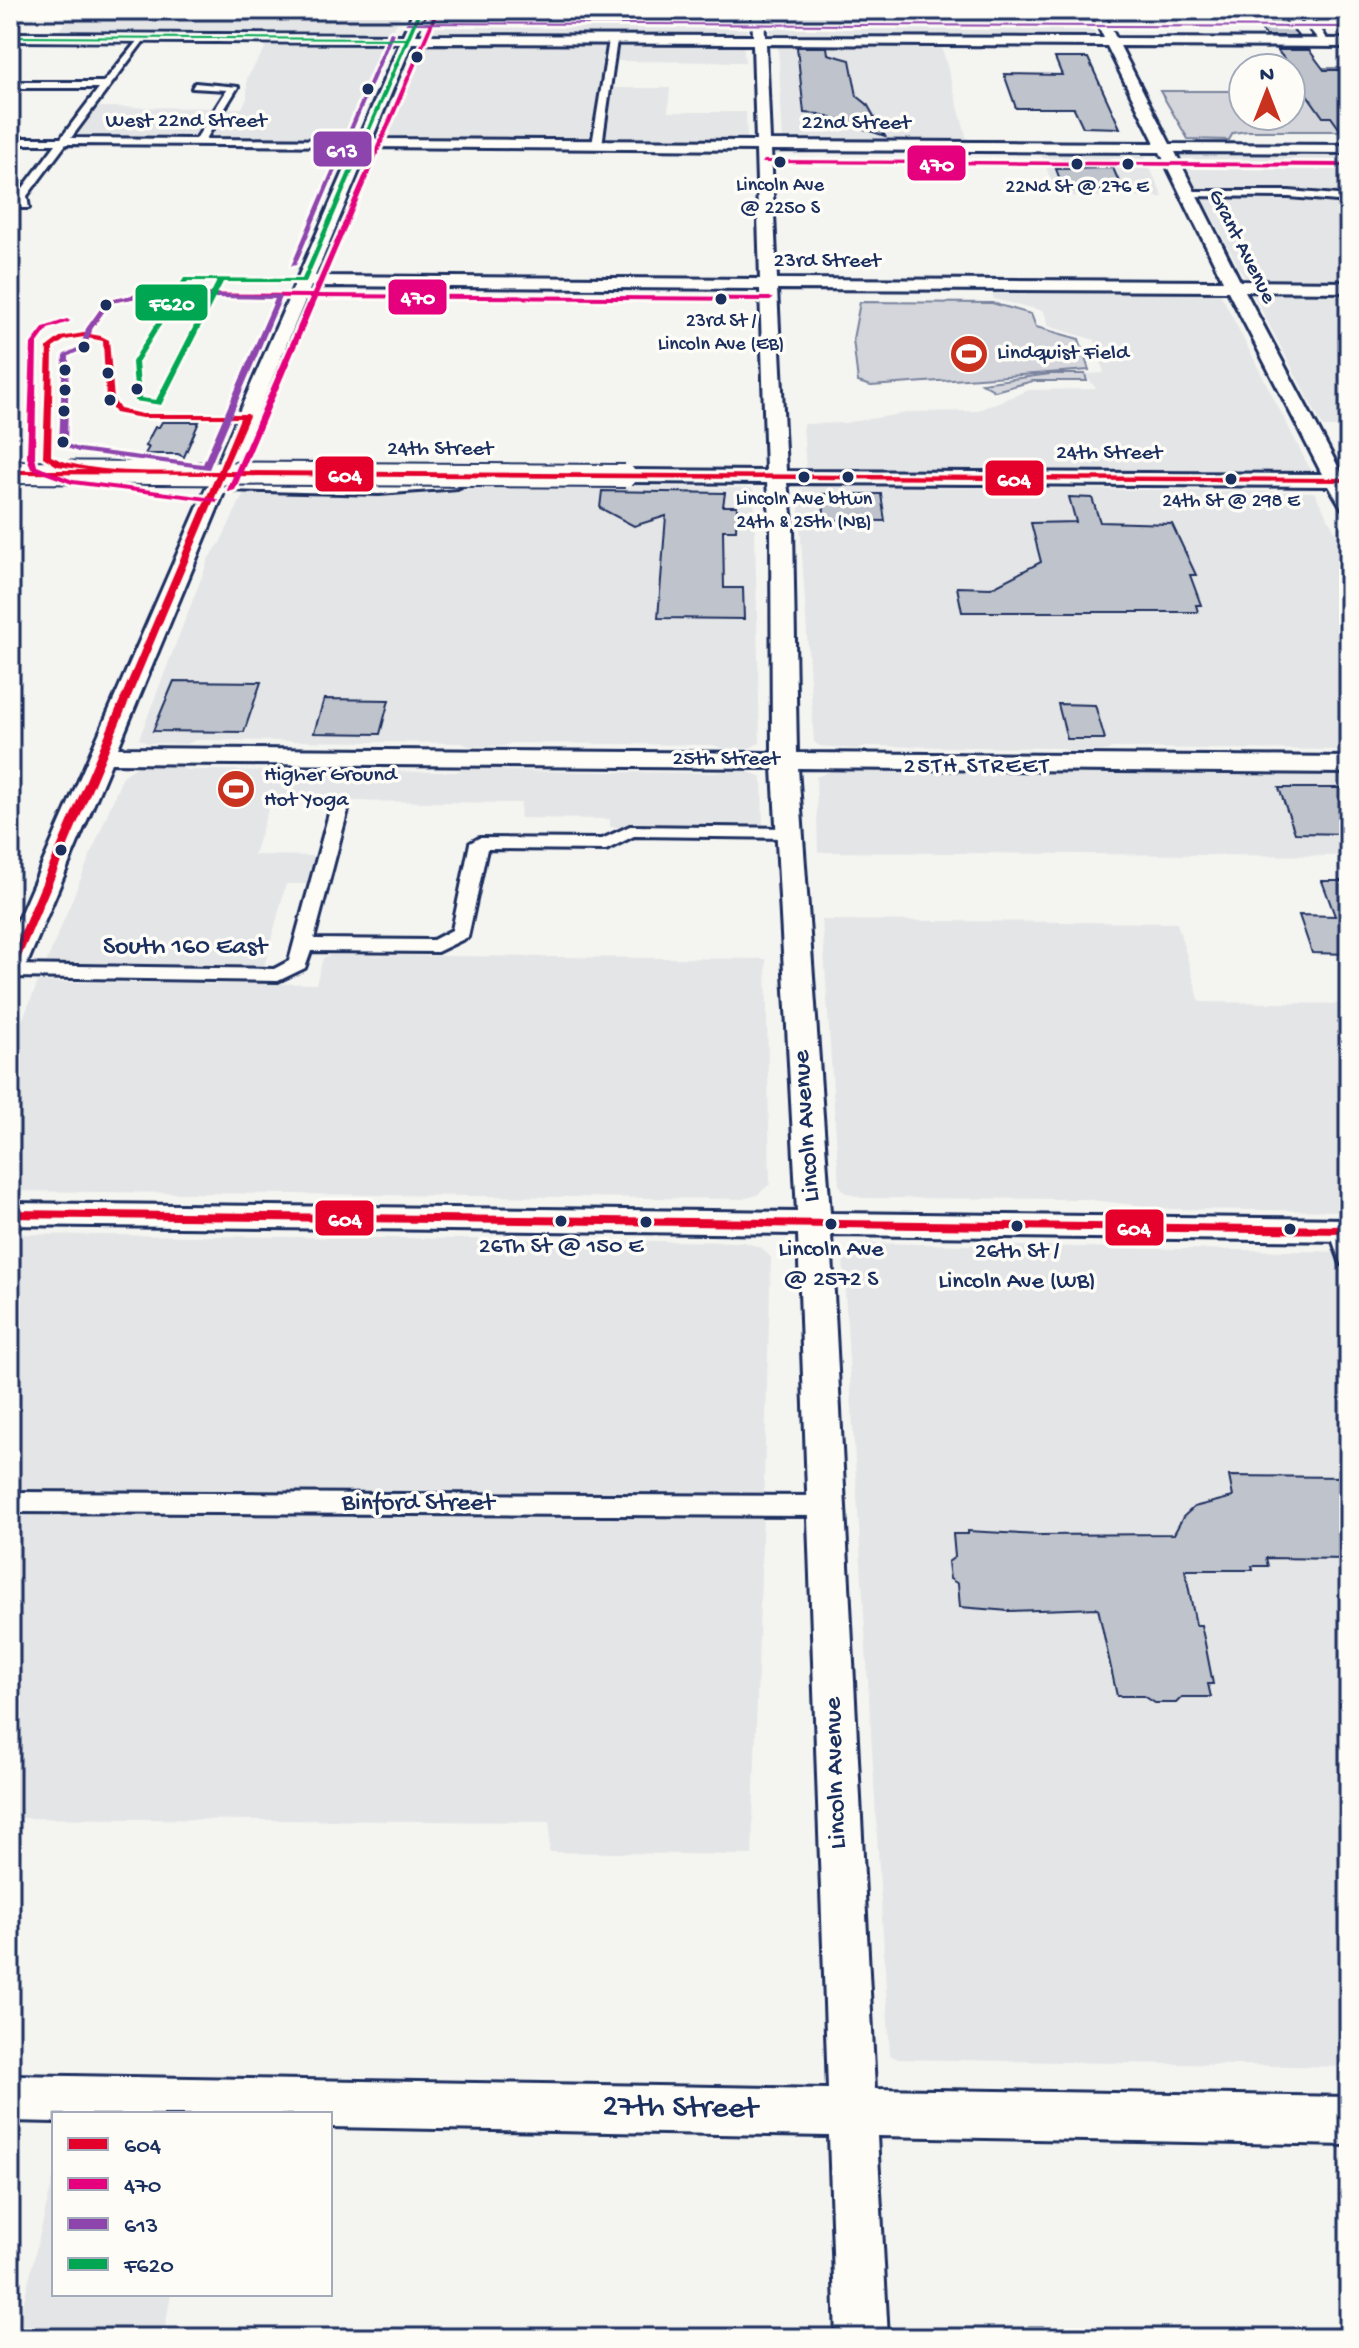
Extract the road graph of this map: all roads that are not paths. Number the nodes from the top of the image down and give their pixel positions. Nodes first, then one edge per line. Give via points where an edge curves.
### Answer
1 (420, 10) edge
2 (758, 10) edge
3 (1096, 10) edge
4 (1288, 10) edge
5 (10, 37) edge
6 (142, 38) junction
7 (407, 39) junction
8 (613, 40) junction
9 (759, 40) junction
10 (1113, 42) junction
11 (1326, 43) junction
12 (1349, 43) edge
13 (10, 85) edge
14 (107, 85) junction
15 (195, 86) dead end
16 (10, 141) edge
17 (62, 141) junction
18 (199, 142) junction
19 (362, 143) junction
20 (597, 145) junction
21 (764, 146) junction
22 (1166, 148) junction
23 (1349, 149) edge
24 (1187, 194) junction
25 (1349, 199) edge
26 (25, 206) dead end
27 (304, 281) junction
28 (770, 283) junction
29 (1234, 286) junction
30 (1349, 287) edge
31 (10, 472) edge
32 (220, 474) junction
33 (725, 477) junction
34 (776, 477) junction
35 (1343, 480) edge
36 (1349, 504) edge
37 (102, 755) junction
38 (785, 760) junction
39 (1349, 765) edge
40 (340, 806) dead end
41 (789, 833) junction
42 (303, 945) junction
43 (10, 971) edge
44 (10, 1214) edge
45 (814, 1223) junction
46 (1346, 1239) edge
47 (10, 1502) edge
48 (826, 1506) junction
49 (10, 2098) edge
50 (852, 2112) junction
51 (1349, 2121) edge
52 (862, 2338) edge

1 - 7 street
2 - 9 street, Lincoln Avenue
3 - 10 street, Grant Avenue
4 - 11 street via 1305,18
5 - 6 street
6 - 7 street
6 - 14 street
7 - 8 street
7 - 19 street
8 - 9 street
8 - 20 street
9 - 10 street
9 - 21 street, Lincoln Avenue
10 - 11 street
10 - 22 street, Grant Avenue
11 - 12 street
13 - 14 street
14 - 17 street
15 - 18 street via 233,87
16 - 17 street, West 22nd Street
17 - 18 street, West 22nd Street
17 - 26 street via 22,196
18 - 19 street, West 22nd Street
19 - 20 street, 22nd Street
19 - 27 street
20 - 21 street, 22nd Street
21 - 22 street, 22nd Street
21 - 28 street, Lincoln Avenue
22 - 23 street, 22nd Street
22 - 24 street, Grant Avenue
24 - 25 street
24 - 29 street, Grant Avenue
27 - 28 street, 23rd Street
27 - 32 street
28 - 29 street, 23rd Street
28 - 34 street, Lincoln Avenue
29 - 30 street, 23rd Street
29 - 35 street, Grant Avenue via 1293,404
31 - 33 street, 24th Street, bridge
32 - 33 street, 24th Street via 379,488 448,482 637,484
32 - 37 street
33 - 34 street, 24th Street
34 - 35 street, 24th Street
34 - 38 street, Lincoln Avenue via 782,528
35 - 36 street, Grant Avenue
37 - 38 street, 25th Street
37 - 43 street
38 - 39 street, 25th Street
38 - 41 street, Lincoln Avenue
40 - 42 street
41 - 42 street, South 160 East via 630,831 606,845 479,843 461,933 451,941 437,946
41 - 45 street, Lincoln Avenue
42 - 43 street, South 160 East via 298,964 278,975
44 - 45 street
45 - 46 street
45 - 48 street, Lincoln Avenue
47 - 48 street, Binford Street
48 - 50 street, Lincoln Avenue
49 - 50 street, 27th Street
50 - 51 street, 27th Street
50 - 52 street, Lincoln Avenue

